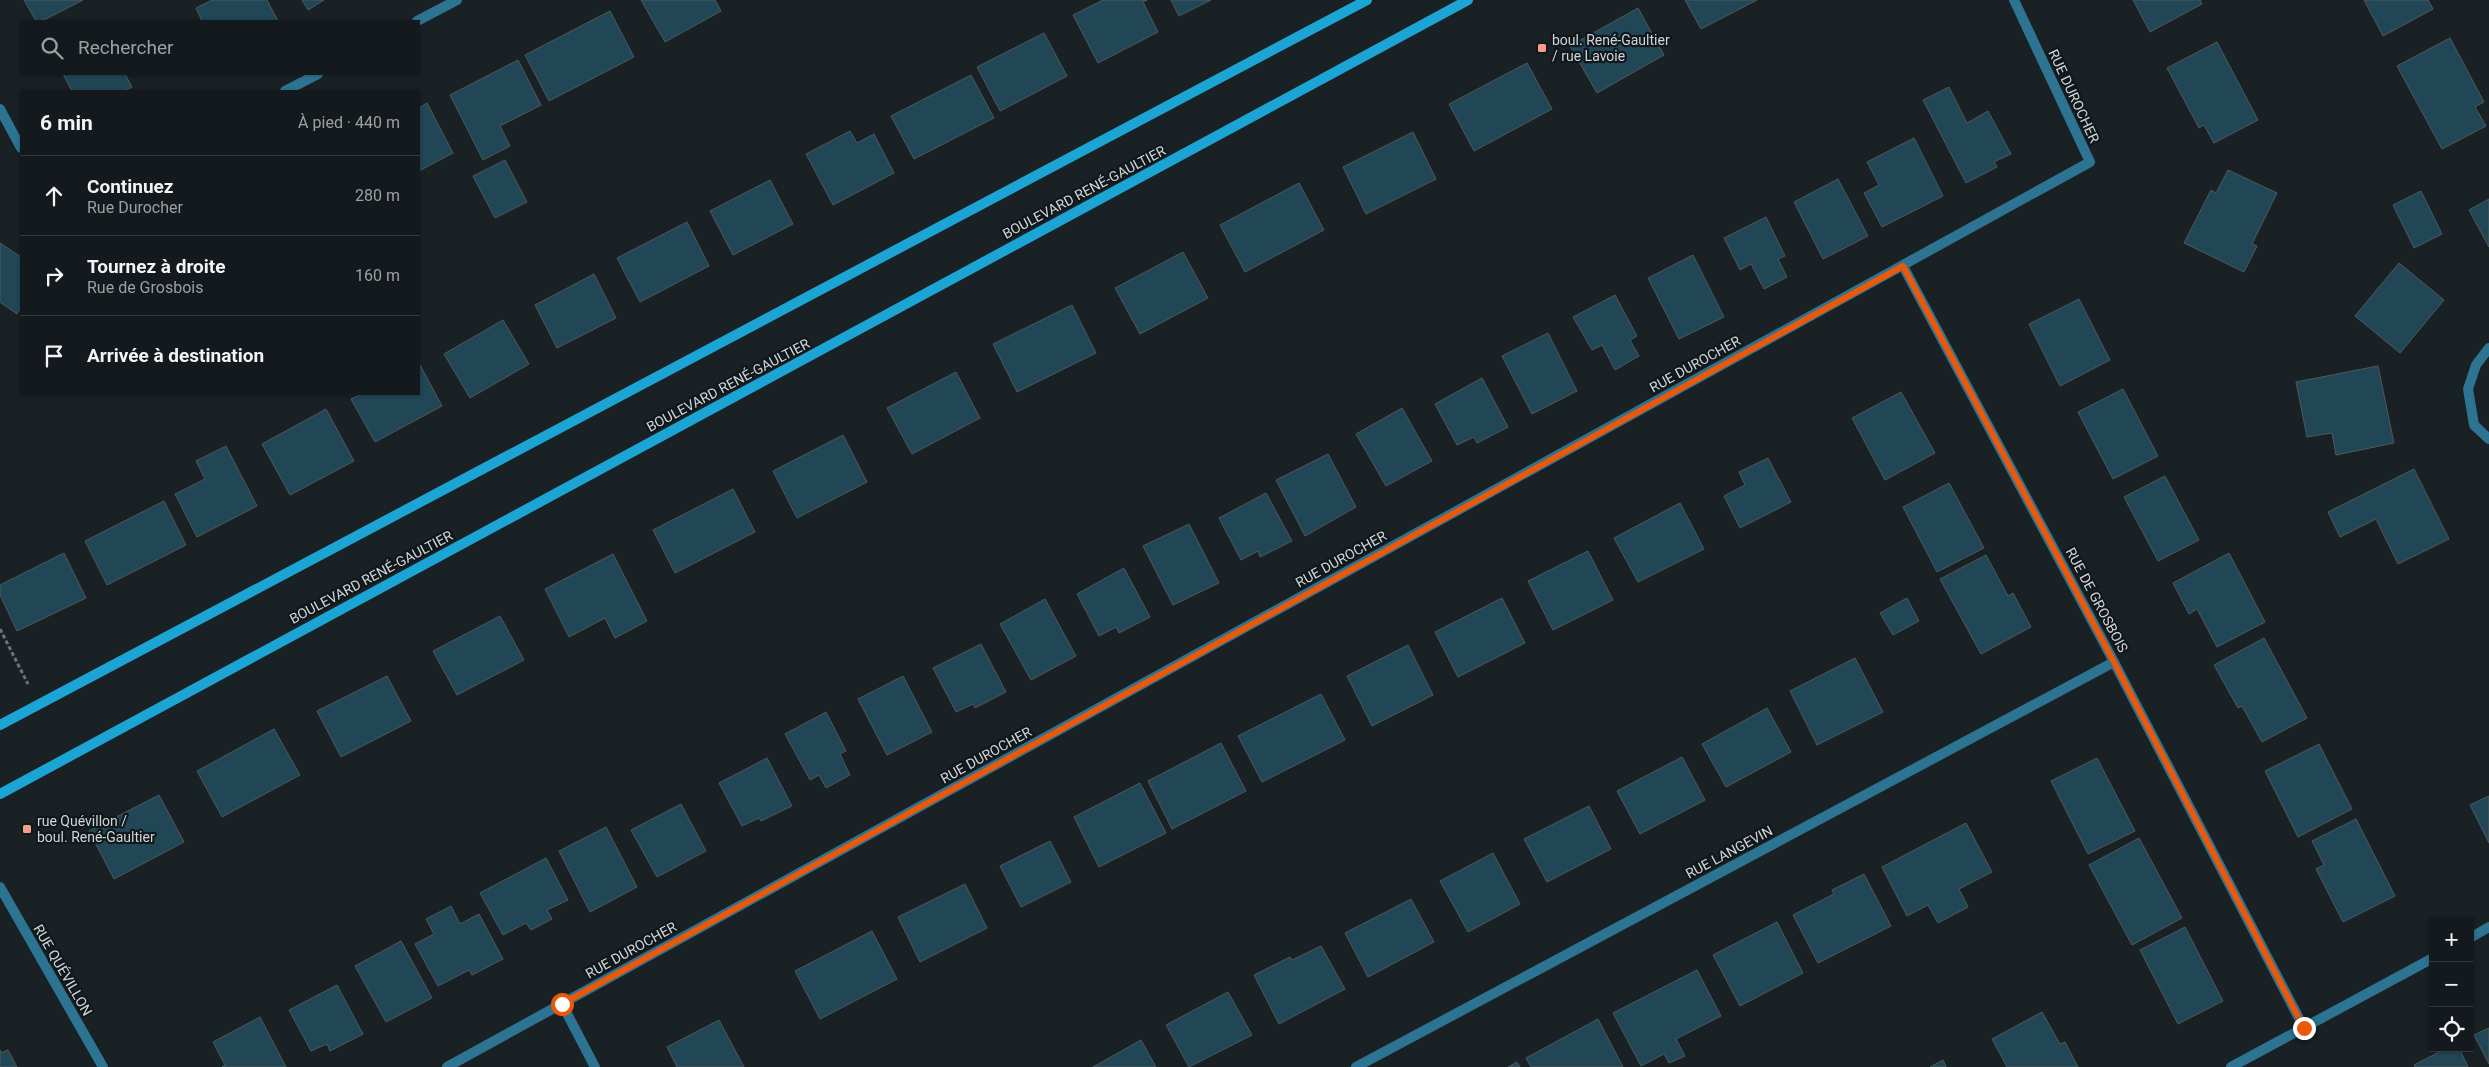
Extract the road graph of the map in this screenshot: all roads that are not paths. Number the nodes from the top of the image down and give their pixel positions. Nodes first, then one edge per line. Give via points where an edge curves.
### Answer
1 (457, 0) edge
2 (1367, 0) edge
3 (1468, 0) edge
4 (2014, 0) edge
5 (419, 20) edge
6 (316, 75) edge
7 (287, 90) edge
8 (0, 109) edge
9 (20, 146) edge
10 (1903, 266) junction
11 (2489, 348) edge
12 (2489, 440) edge
13 (2114, 662) junction
14 (0, 725) edge
15 (0, 794) edge
16 (0, 887) edge
17 (2489, 928) edge
18 (2474, 936) edge
19 (2429, 960) edge
20 (562, 1004) junction
21 (2304, 1028) junction
22 (102, 1067) edge
23 (447, 1067) edge
24 (595, 1067) edge
25 (1356, 1067) edge
26 (2231, 1067) edge

1 - 5 street
2 - 14 street
3 - 15 street, BOULEVARD RENÉ-GAULTIER
4 - 10 street, RUE DUROCHER via 2090,162
6 - 7 street
8 - 9 street
10 - 13 street, RUE DE GROSBOIS
10 - 20 street, RUE DUROCHER
11 - 12 street via 2476,365 2468,390 2474,425
13 - 21 street, RUE DE GROSBOIS
13 - 25 street, RUE LANGEVIN
16 - 22 street, RUE QUÉVILLON
17 - 18 street
19 - 21 street
20 - 23 street, RUE DUROCHER
20 - 24 street
21 - 26 street

